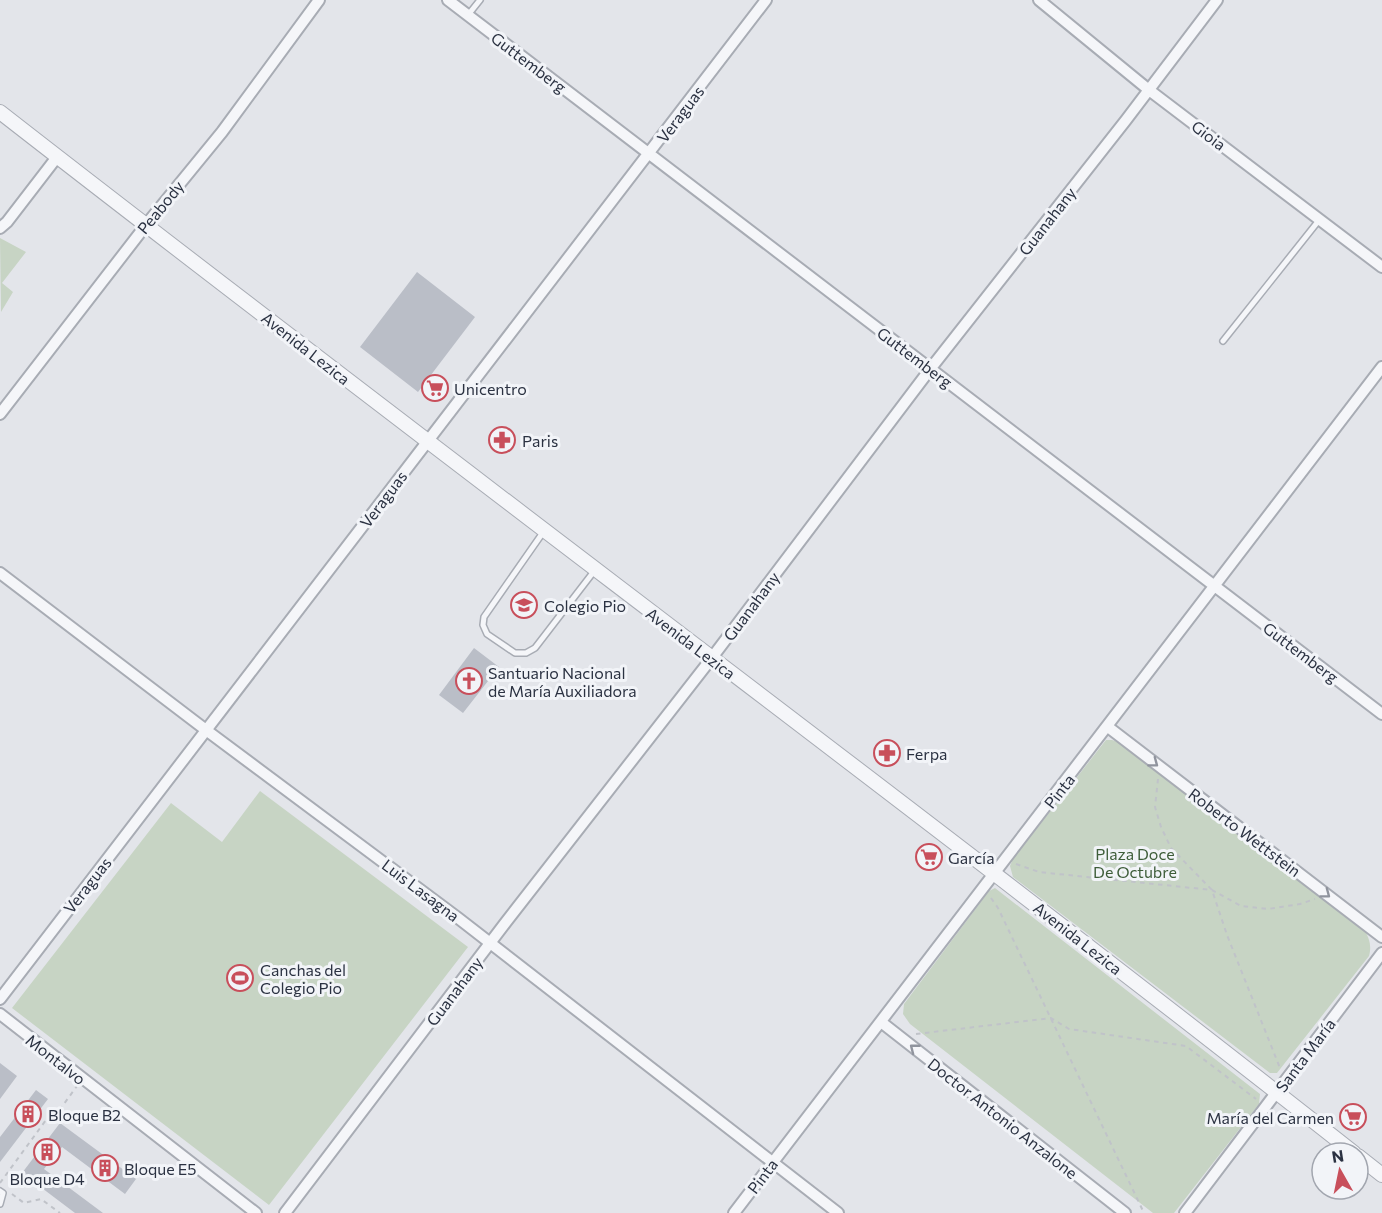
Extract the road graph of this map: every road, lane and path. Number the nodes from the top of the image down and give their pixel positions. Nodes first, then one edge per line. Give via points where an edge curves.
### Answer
1 (319, 0) edge
2 (448, 0) edge
3 (480, 0) edge
4 (766, 0) edge
5 (1039, 0) edge
6 (1217, 0) edge
7 (468, 15) junction
8 (1149, 90) junction
9 (0, 112) edge
10 (650, 154) junction
11 (57, 156) junction
12 (1320, 219) junction
13 (146, 225) junction
14 (0, 228) edge
15 (1382, 267) edge
16 (1223, 341) dead end
17 (931, 368) junction
18 (1382, 368) edge
19 (0, 414) edge
20 (428, 441) junction
21 (544, 531) junction
22 (595, 570) junction
23 (0, 573) edge
24 (1214, 586) junction
25 (711, 659) junction
26 (1382, 714) edge
27 (1108, 727) junction
28 (206, 730) junction
29 (1160, 768) junction
30 (1005, 860) junction
31 (995, 873) junction
32 (983, 889) junction
33 (1212, 890) junction
34 (1328, 896) junction
35 (1382, 937) edge
36 (490, 944) junction
37 (1382, 953) edge
38 (0, 999) edge
39 (0, 1014) edge
40 (1051, 1018) junction
41 (881, 1022) junction
42 (898, 1036) junction
43 (82, 1079) junction
44 (1287, 1080) junction
45 (1277, 1092) junction
46 (1266, 1107) junction
47 (1339, 1141) edge
48 (772, 1163) junction
49 (1370, 1165) edge
50 (1382, 1175) edge
51 (0, 1184) edge
52 (1, 1192) edge
53 (0, 1204) edge
54 (60, 1213) edge
55 (256, 1213) edge
56 (285, 1213) edge
57 (734, 1213) edge
58 (838, 1213) edge
59 (1125, 1213) edge
60 (1144, 1213) edge
61 (1185, 1213) edge

1 - 13 street, Peabody via 222,132
2 - 7 street, Guttemberg
3 - 7 lane
4 - 10 street, Veraguas
5 - 8 street, Gioia
6 - 8 street, Guanahany
7 - 10 street, Guttemberg
8 - 12 street, Gioia
8 - 17 street, Guanahany
9 - 11 street, Avenida Lezica
10 - 17 street, Guttemberg
10 - 20 street, Veraguas
11 - 13 street, Avenida Lezica
11 - 14 street
12 - 15 street, Gioia
12 - 16 lane
13 - 19 street, Peabody
13 - 20 street, Avenida Lezica
17 - 24 street, Guttemberg
17 - 25 street, Guanahany
18 - 24 street, Pinta
20 - 21 street, Avenida Lezica
20 - 28 street, Veraguas
21 - 22 street, Avenida Lezica
21 - 22 lane via 484,617 488,634 514,653 535,648
22 - 25 street, Avenida Lezica
23 - 28 street, Luis Lasagna
24 - 26 street, Guttemberg
24 - 27 street, Pinta
25 - 31 street, Avenida Lezica
25 - 36 street, Guanahany
27 -> 29 street, Roberto Wettstein
27 - 30 street, Pinta
28 - 36 street, Luis Lasagna
28 - 38 street, Veraguas
29 - 33 path via 1155,807 1161,827 1171,848
29 -> 34 street, Roberto Wettstein
30 - 31 street, Pinta
30 - 33 path via 1040,872
31 - 32 street, Pinta
31 - 45 street, Avenida Lezica
32 - 40 path via 998,908
32 - 41 street, Pinta
33 - 34 path via 1241,906 1268,909
33 - 44 path
34 - 35 street, Roberto Wettstein
36 - 48 street, Luis Lasagna
36 - 56 street, Guanahany
37 - 44 street, Santa María
39 - 43 street, Montalvo
40 - 42 path
40 - 46 path via 1069,1029 1186,1046
40 - 60 path
41 - 42 street, Doctor Antonio Anzalone
41 - 48 street, Pinta
59 -> 42 street, Doctor Antonio Anzalone
43 - 51 path via 58,1112 54,1109
43 - 55 street, Montalvo
44 - 45 street, Santa María
45 - 46 street, Santa María
45 - 47 street, Avenida Lezica
46 - 61 street, Santa María
48 - 57 street, Pinta
48 - 58 street, Luis Lasagna
49 - 50 street, Avenida Lezica
52 - 53 lane
52 - 54 path via 14,1194 24,1203 41,1199

